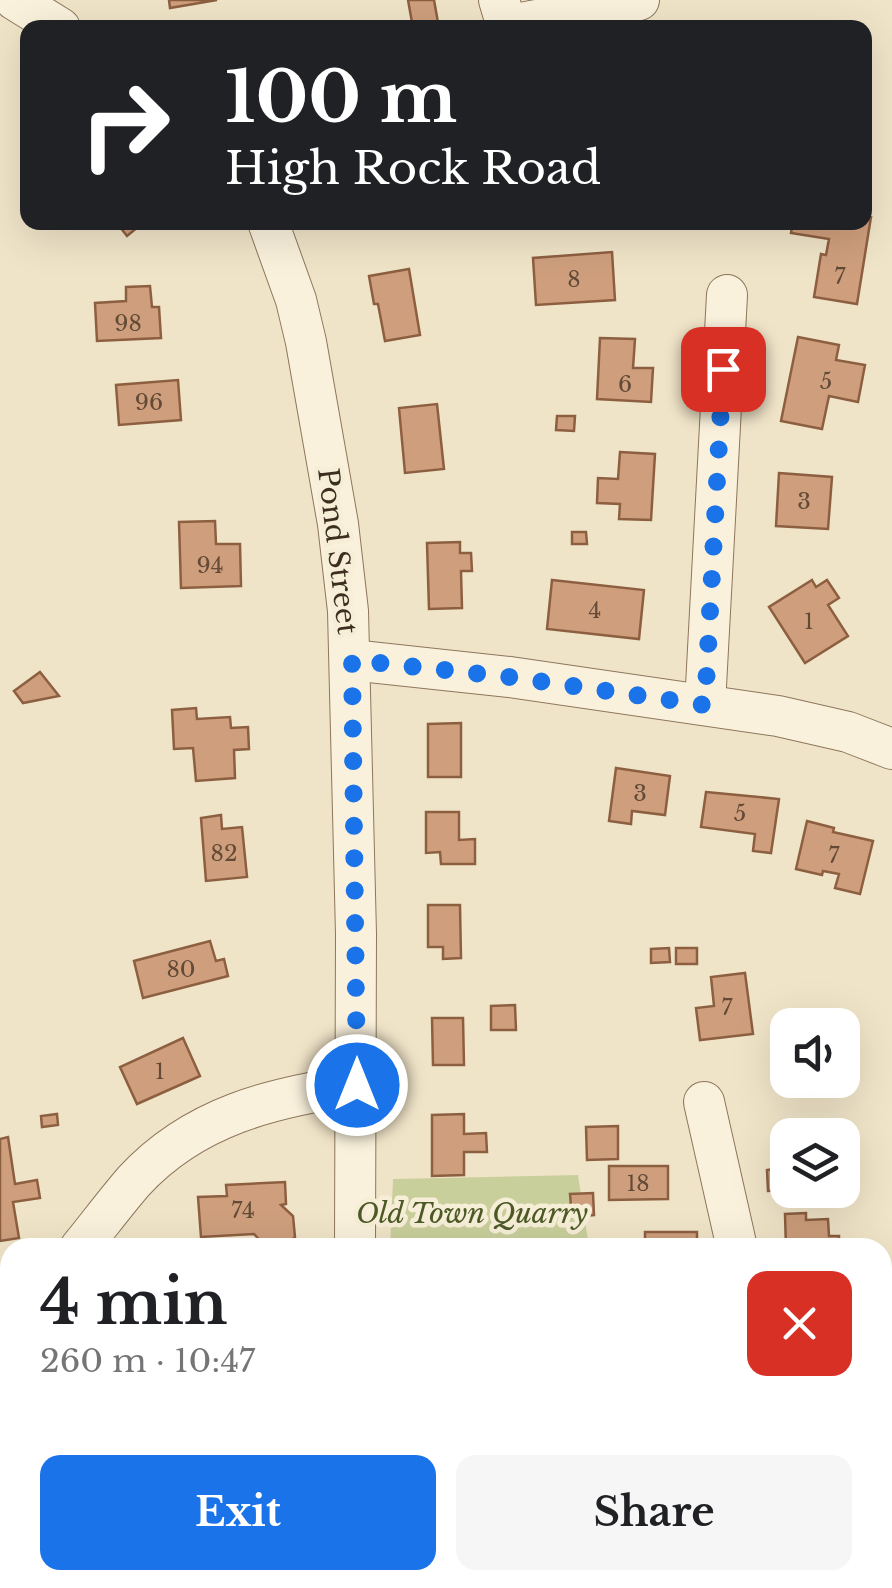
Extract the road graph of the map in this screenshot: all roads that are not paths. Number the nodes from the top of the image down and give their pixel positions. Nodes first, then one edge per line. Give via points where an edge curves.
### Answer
1 (15, 0) edge
2 (640, 0) edge
3 (47, 20) edge
4 (532, 20) edge
5 (271, 230) edge
6 (727, 295) dead end
7 (352, 660) junction
8 (705, 705) junction
9 (892, 749) edge
10 (357, 1085) junction
11 (704, 1102) dead end
12 (88, 1238) edge
13 (355, 1238) edge
14 (736, 1238) edge

1 - 3 street
2 - 4 street
5 - 7 street, Pond Street via 306,342 338,524
6 - 8 street
7 - 8 street
7 - 10 street, Pond Street
8 - 9 street via 822,725
10 - 12 street via 270,1100 205,1126 135,1180
10 - 13 street, Pond Street
11 - 14 street

